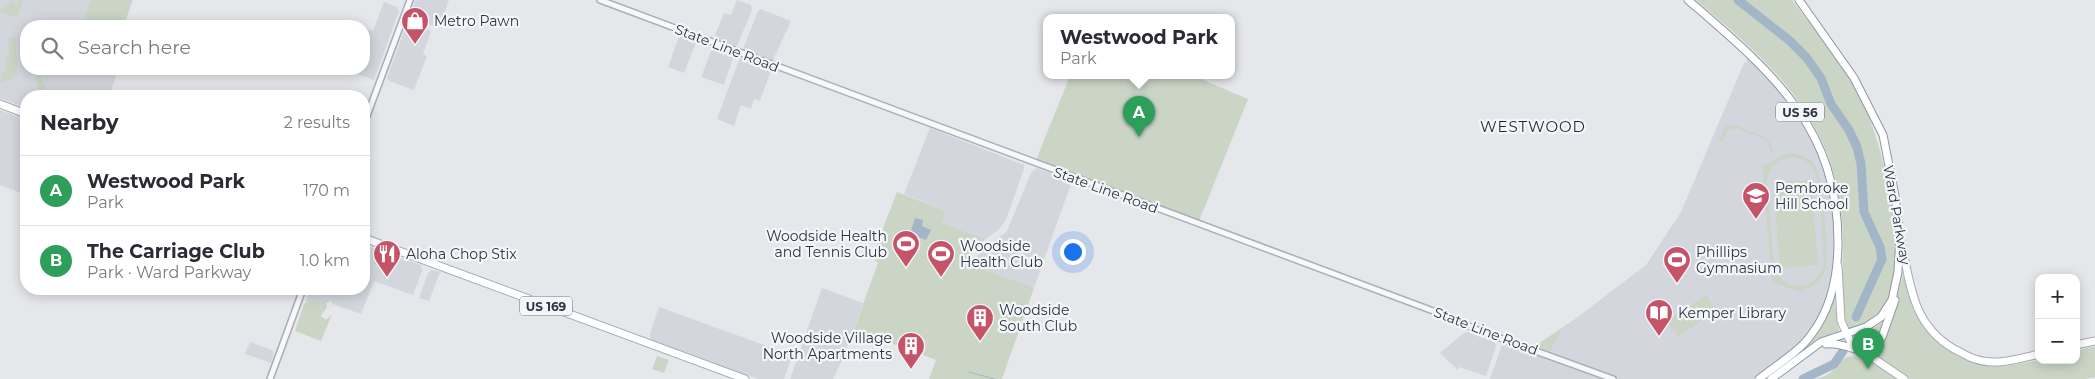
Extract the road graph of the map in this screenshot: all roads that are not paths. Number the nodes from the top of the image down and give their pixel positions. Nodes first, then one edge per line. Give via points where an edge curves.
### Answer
1 (410, 0) edge
2 (600, 0) edge
3 (1688, 0) edge
4 (1799, 0) edge
5 (0, 104) edge
6 (370, 108) edge
7 (20, 112) edge
8 (1900, 237) junction
9 (370, 240) edge
10 (1838, 263) junction
11 (1895, 290) junction
12 (301, 295) edge
13 (1847, 334) junction
14 (2095, 341) edge
15 (2080, 344) edge
16 (1859, 350) junction
17 (2035, 355) edge
18 (1786, 368) junction
19 (270, 379) edge
20 (745, 379) edge
21 (1613, 379) edge
22 (1759, 379) edge
23 (1771, 379) edge
24 (1904, 379) edge

1 - 6 street
2 - 21 street, State Line Road
3 - 10 main road, US 56 via 1768,71 1811,128 1833,192 1838,227
4 - 8 main road, Ward Parkway via 1854,78 1876,120 1895,196
5 - 7 main road
8 - 11 main road
8 - 17 main road, Ward Parkway via 1915,303 1924,322 1940,341 1974,359 1990,362
9 - 20 main road, US 169
10 - 13 main road via 1841,321
10 - 22 main road, US 56 via 1827,306 1810,337
11 - 13 main road via 1881,317
11 - 16 main road via 1893,308 1879,343 1872,349
12 - 19 street
13 - 16 main road
13 - 18 main road via 1821,342
14 - 15 main road
16 - 18 main road via 1842,344 1826,344
16 - 24 main road
18 - 23 main road

